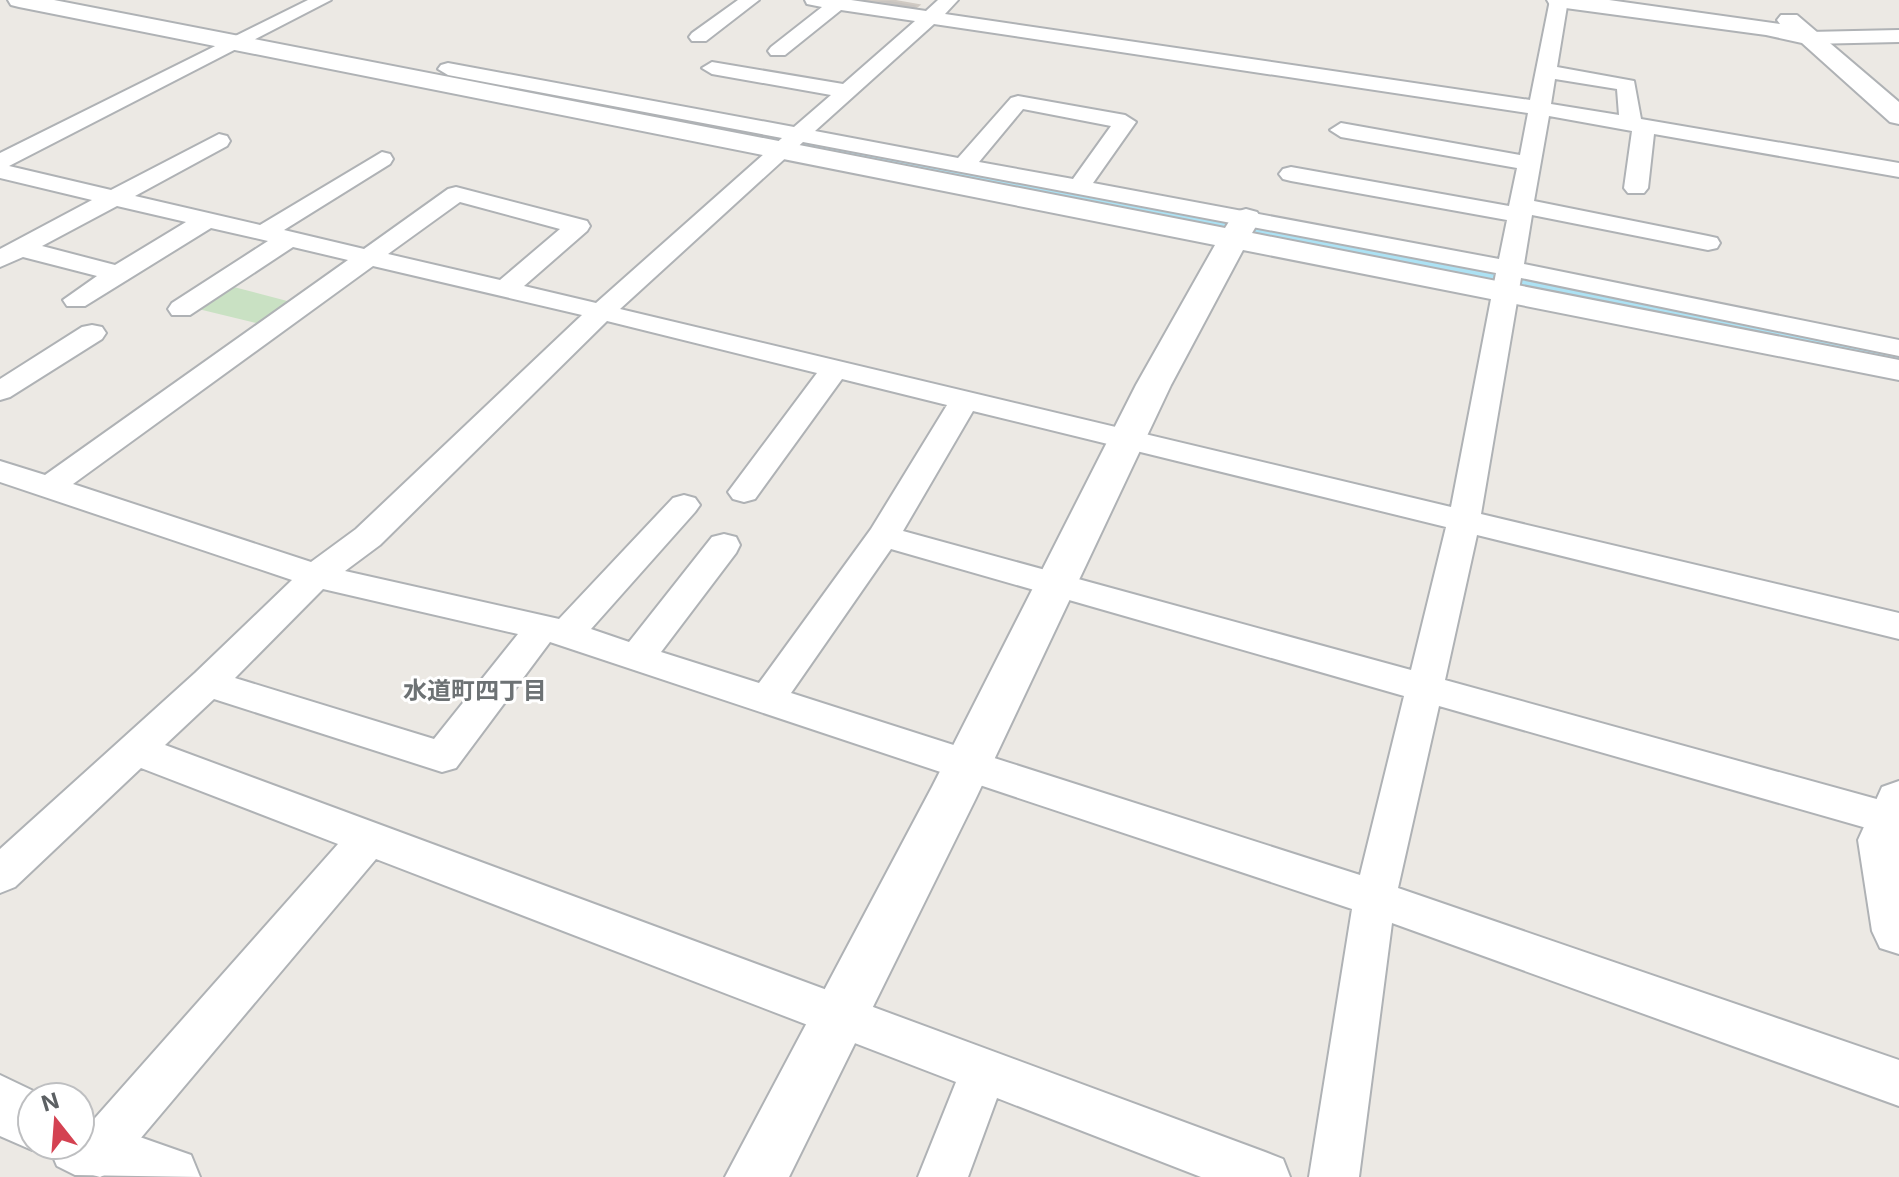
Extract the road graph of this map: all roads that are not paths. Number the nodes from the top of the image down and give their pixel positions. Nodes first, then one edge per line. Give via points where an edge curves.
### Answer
1 (19, 0) edge
2 (322, 0) edge
3 (750, 0) edge
4 (814, 0) edge
5 (949, 0) edge
6 (1559, 0) edge
7 (1767, 0) edge
8 (837, 4) junction
9 (931, 18) junction
10 (1899, 36) edge
11 (699, 37) dead end
12 (1809, 38) junction
13 (244, 40) junction
14 (778, 51) dead end
15 (731, 52) dead end
16 (712, 68) junction
17 (1547, 71) junction
18 (452, 76) junction
19 (846, 91) junction
20 (658, 107) junction
21 (1539, 108) junction
22 (1896, 111) edge
23 (1638, 126) junction
24 (1341, 130) dead end
25 (219, 141) dead end
26 (790, 142) junction
27 (382, 159) dead end
28 (0, 162) edge
29 (1529, 163) junction
30 (964, 165) junction
31 (1899, 170) edge
32 (0, 171) edge
33 (1291, 174) dead end
34 (39, 180) junction
35 (1079, 187) junction
36 (1636, 188) dead end
37 (13, 194) dead end
38 (114, 198) junction
39 (1519, 210) junction
40 (206, 220) junction
41 (1240, 229) junction
42 (263, 233) junction
43 (288, 239) junction
44 (1708, 243) dead end
45 (10, 253) edge
46 (366, 257) junction
47 (116, 273) junction
48 (1506, 280) junction
49 (504, 290) junction
50 (76, 300) dead end
51 (181, 309) dead end
52 (601, 312) junction
53 (92, 333) dead end
54 (1899, 348) edge
55 (835, 369) junction
56 (1899, 370) edge
57 (0, 391) edge
58 (965, 400) junction
59 (1126, 439) junction
60 (0, 471) edge
61 (49, 487) junction
62 (744, 492) dead end
63 (684, 505) dead end
64 (1464, 521) junction
65 (883, 536) junction
66 (724, 545) dead end
67 (316, 576) junction
68 (1057, 582) junction
69 (1899, 626) edge
70 (554, 631) junction
71 (637, 657) junction
72 (208, 683) junction
73 (1425, 686) junction
74 (767, 699) junction
75 (135, 750) junction
76 (968, 765) junction
77 (1895, 810) edge
78 (368, 839) junction
79 (0, 875) edge
80 (1375, 898) junction
81 (1899, 931) edge
82 (841, 1018) junction
83 (983, 1072) junction
84 (1899, 1083) edge
85 (96, 1140) edge
86 (96, 1153) edge
87 (1190, 1163) edge
88 (169, 1177) edge
89 (756, 1177) edge
90 (943, 1177) edge
91 (1265, 1177) edge
92 (1334, 1177) edge

1 - 13 street
2 - 13 street
3 - 11 street
4 - 8 street
5 - 9 street
6 - 12 street
6 - 17 street
7 - 12 street
8 - 9 street
8 - 14 street
9 - 19 street
9 - 21 street
10 - 12 street
12 - 22 street
13 - 18 street
13 - 28 street
15 - 16 street
16 - 19 street
16 - 20 street
17 - 21 street
17 - 23 street via 1627,85
18 - 20 street
18 - 26 street
19 - 26 street
20 - 26 street
21 - 23 street
21 - 29 street
23 - 31 street
23 - 36 street
24 - 29 street
25 - 38 street
26 - 30 street
26 - 41 street
26 - 52 street
27 - 42 street
29 - 39 street
30 - 35 street
30 - 35 street via 1018,102 1125,122
32 - 34 street
33 - 39 street
34 - 37 street
34 - 38 street
35 - 41 street
38 - 40 street
38 - 45 street
39 - 44 street
39 - 48 street
40 - 42 street
40 - 47 street
41 - 48 street
41 - 59 street
42 - 43 street
43 - 46 street
43 - 51 street
45 - 47 street
46 - 49 street
46 - 49 street via 456,194 578,226
46 - 61 street
47 - 50 street
48 - 54 street
48 - 56 street
48 - 64 street
49 - 52 street
52 - 55 street
52 - 67 street via 368,537
53 - 57 street
55 - 58 street
55 - 62 street
58 - 59 street
58 - 65 street
59 - 64 street
59 - 68 street
60 - 61 street
61 - 67 street
63 - 70 street
64 - 69 street
64 - 73 street
65 - 68 street
65 - 74 street
66 - 71 street
67 - 70 street
67 - 72 street
68 - 73 street
68 - 76 street
70 - 71 street
70 - 72 street via 442,757
71 - 74 street
72 - 75 street
73 - 77 street
73 - 80 street
74 - 76 street
75 - 78 street
75 - 79 street
76 - 80 street
76 - 82 street
77 - 81 street via 1883,840
78 - 82 street
78 - 85 street
80 - 84 street
80 - 92 street
82 - 83 street
82 - 89 street
83 - 87 street
83 - 90 street
86 - 88 street
87 - 91 street

